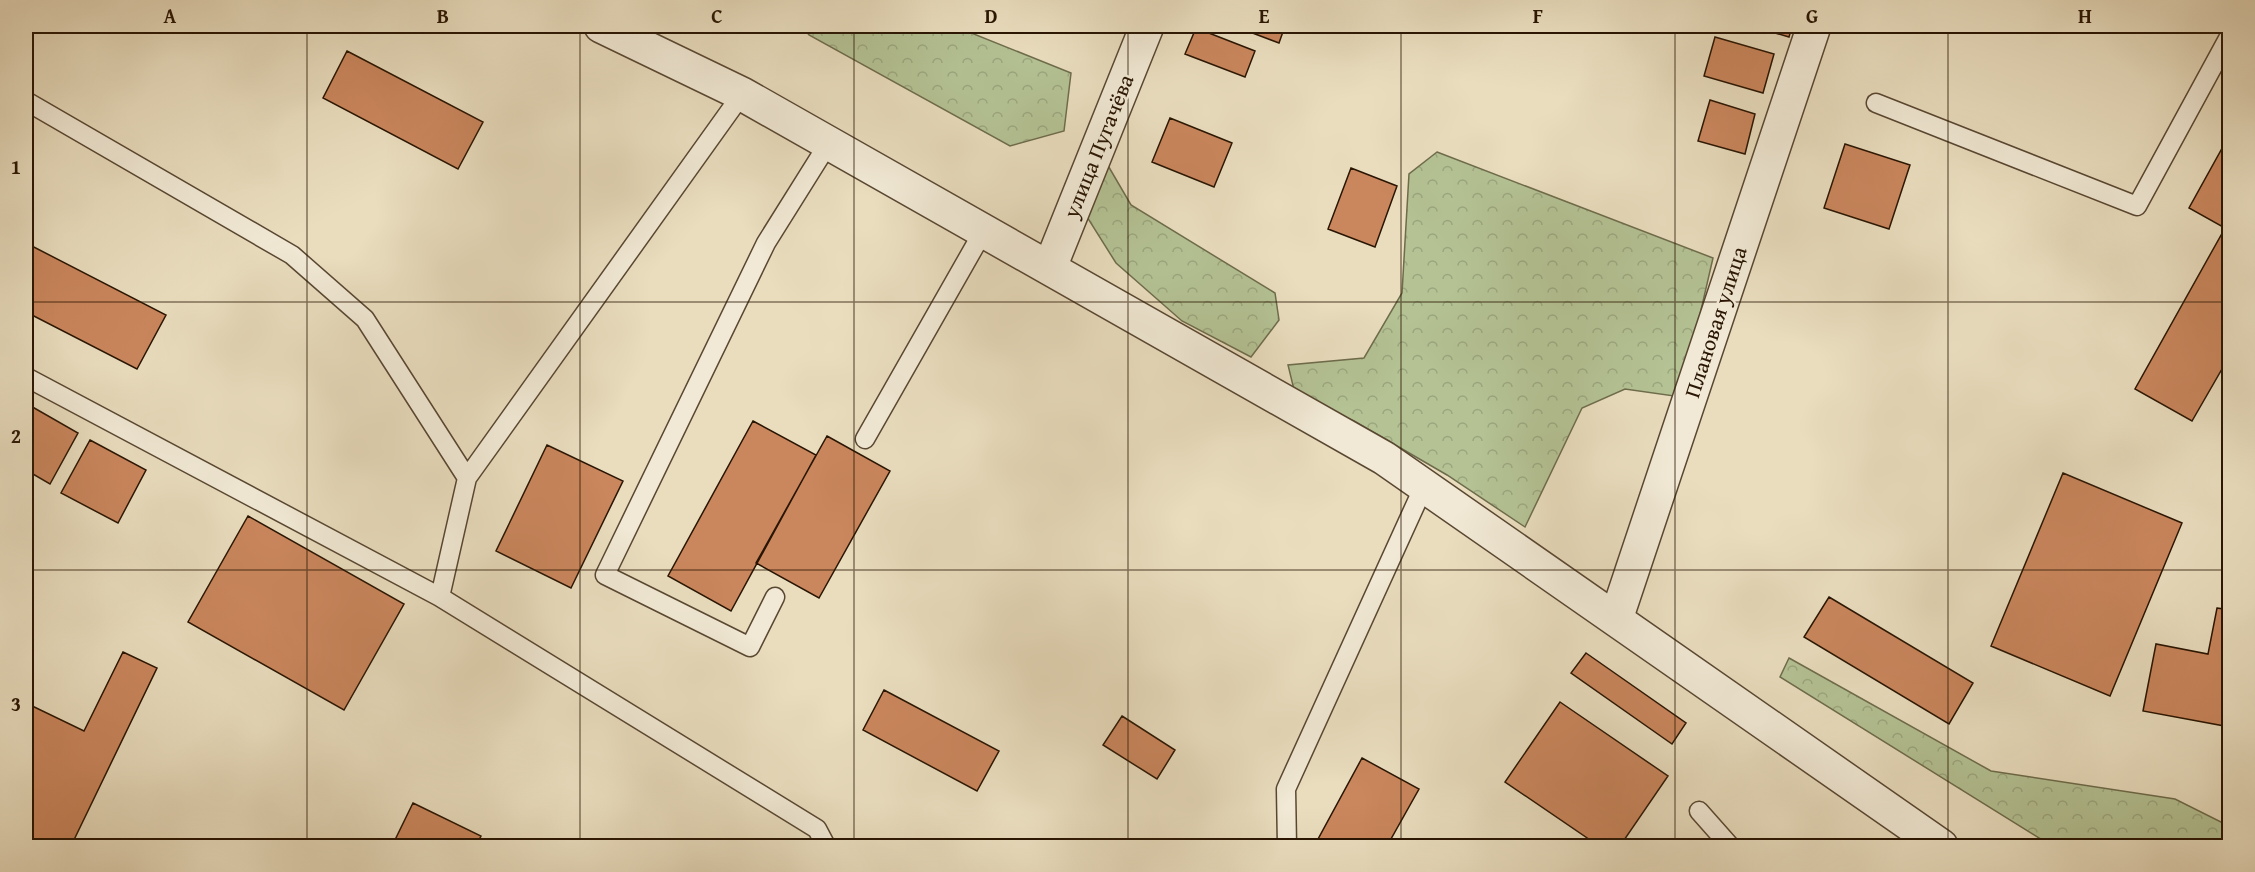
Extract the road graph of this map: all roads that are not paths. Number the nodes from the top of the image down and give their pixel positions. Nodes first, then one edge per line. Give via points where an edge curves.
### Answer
1 (605, 26) edge
2 (1147, 26) edge
3 (1815, 26) edge
4 (2229, 35) edge
5 (742, 94) junction
6 (26, 101) edge
7 (1876, 104) dead end
8 (828, 144) junction
9 (984, 230) junction
10 (1050, 267) junction
11 (26, 377) edge
12 (865, 439) dead end
13 (467, 478) junction
14 (1424, 486) junction
15 (440, 597) junction
16 (775, 597) dead end
17 (1616, 619) junction
18 (1699, 811) dead end
19 (826, 846) edge
20 (1287, 846) edge
21 (1730, 846) edge
22 (1941, 846) edge

1 - 5 street
2 - 10 street, улица Пугачёва
3 - 17 street, Плановая улица
4 - 7 lane via 2136,206
5 - 8 street
5 - 13 lane
6 - 13 lane via 292,255 365,319
8 - 9 street
8 - 16 lane via 766,243 605,575 750,647
9 - 10 street
9 - 12 lane
10 - 14 street via 1384,458
11 - 15 lane
13 - 15 lane
14 - 17 street
14 - 20 lane via 1286,789
15 - 19 lane via 817,829
17 - 22 street
18 - 21 lane

